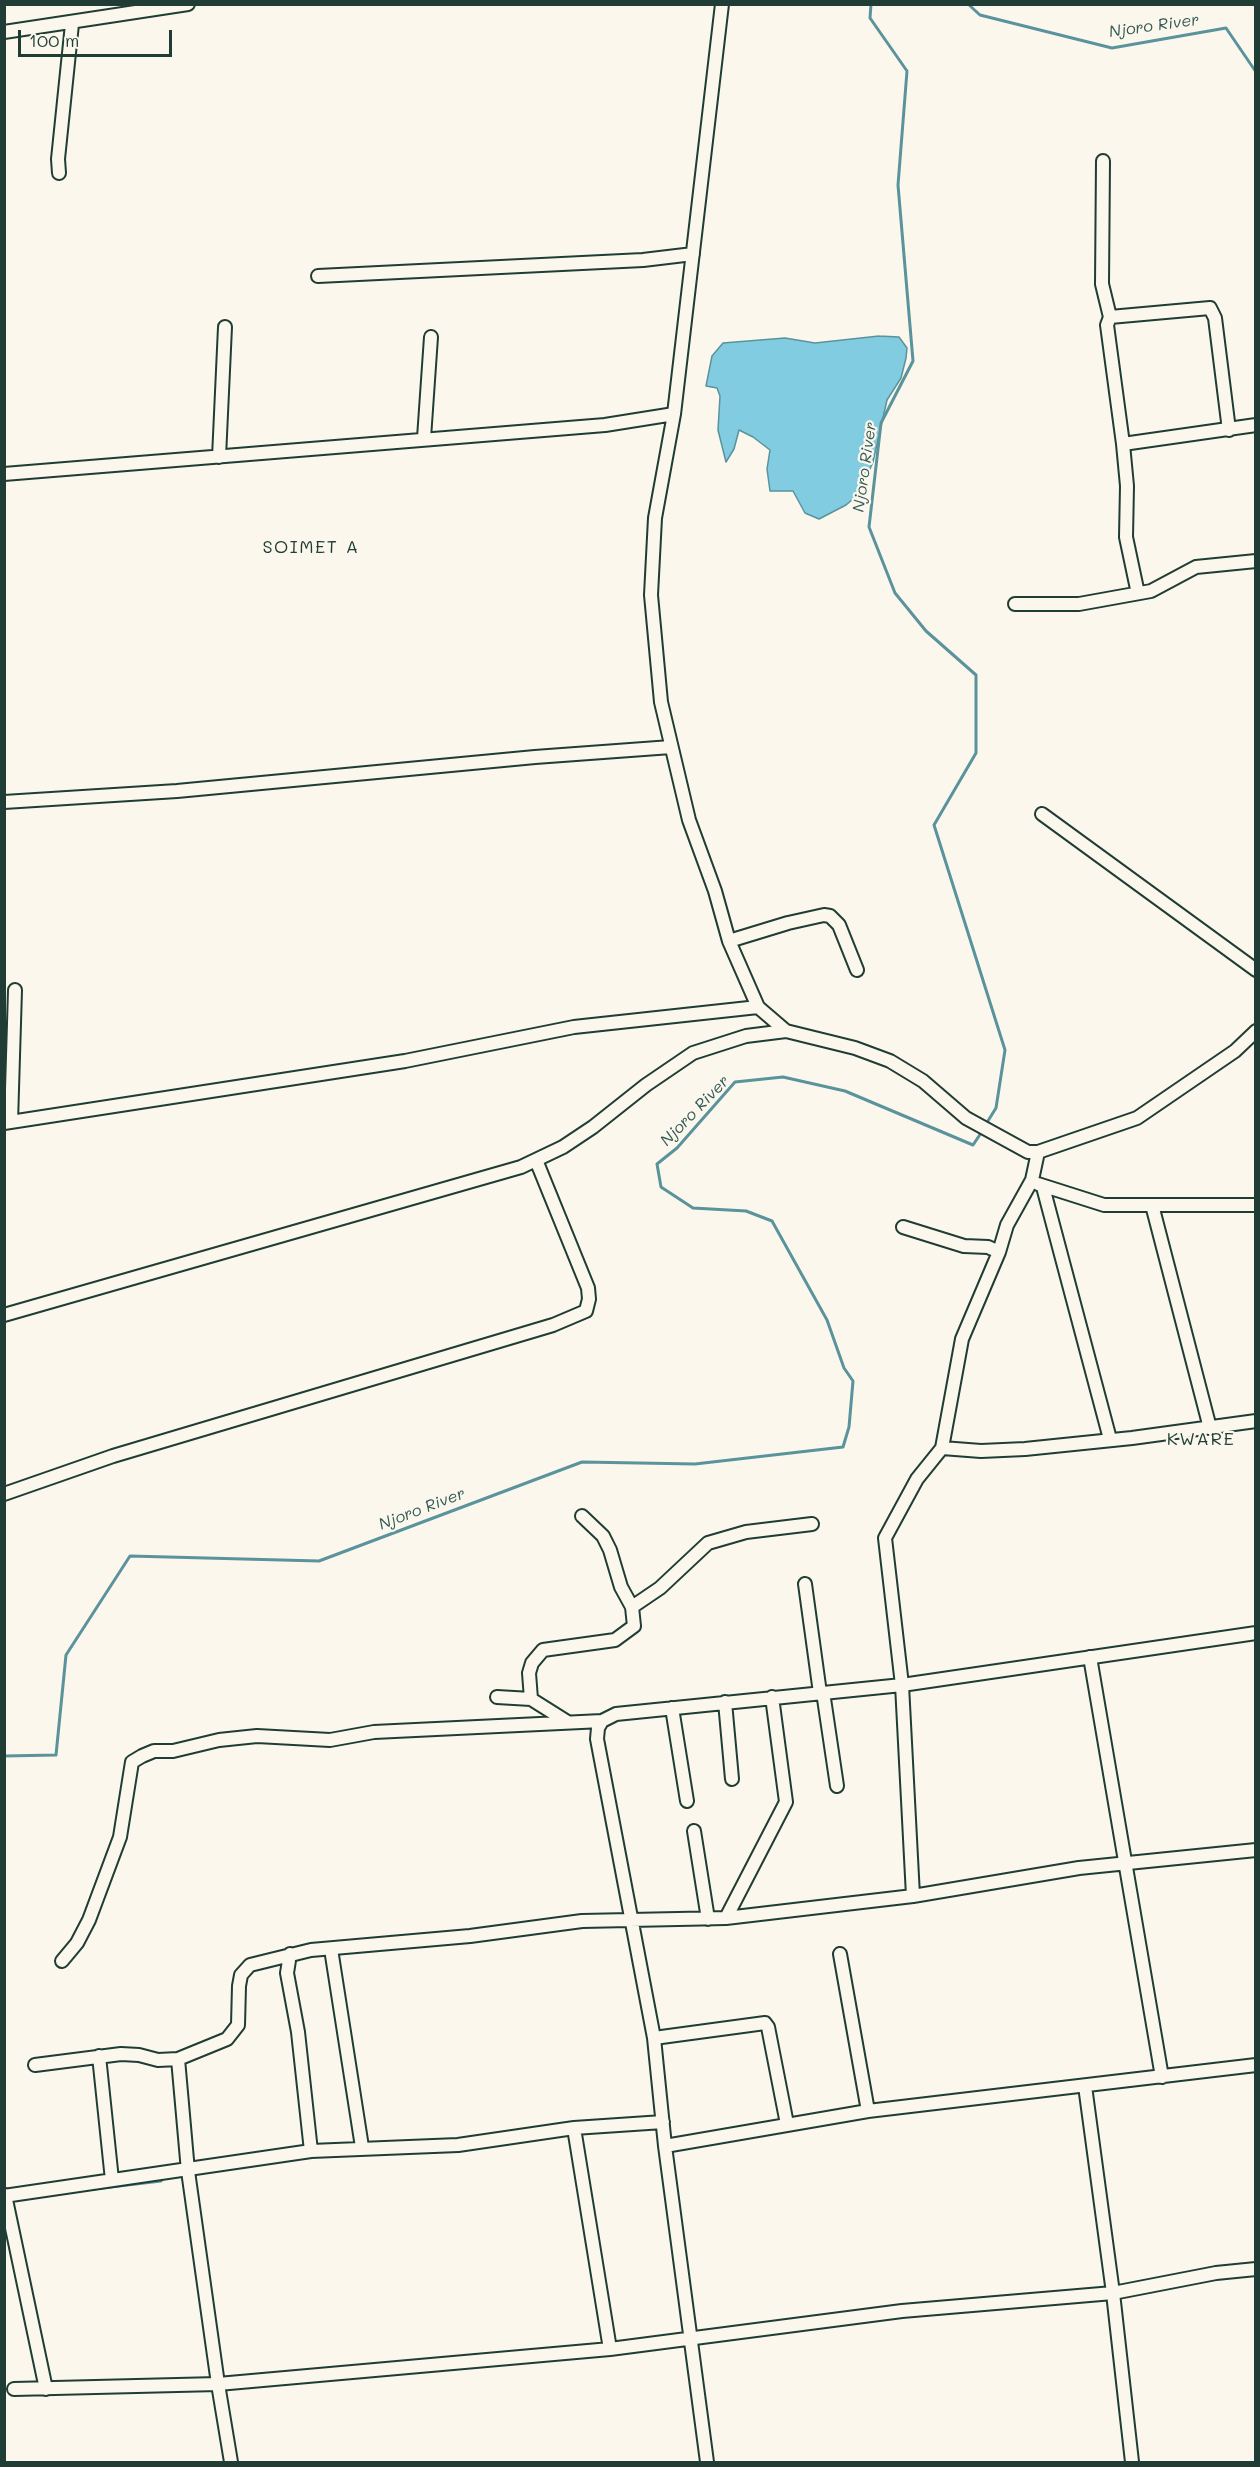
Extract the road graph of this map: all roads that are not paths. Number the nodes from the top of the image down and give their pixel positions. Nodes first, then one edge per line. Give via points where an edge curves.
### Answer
1 (188, 4) edge
2 (722, 4) edge
3 (72, 24) junction
4 (4, 32) edge
5 (1103, 162) dead end
6 (60, 173) dead end
7 (693, 254) junction
8 (318, 276) dead end
9 (1110, 317) junction
10 (225, 327) dead end
11 (431, 337) dead end
12 (674, 414) junction
13 (1256, 425) edge
14 (1229, 430) junction
15 (424, 438) junction
16 (1123, 444) junction
17 (219, 457) junction
18 (4, 474) edge
19 (1256, 561) edge
20 (1134, 592) junction
21 (1015, 604) dead end
22 (671, 747) junction
23 (4, 802) edge
24 (1042, 814) dead end
25 (729, 941) junction
26 (857, 970) dead end
27 (1256, 970) edge
28 (15, 990) dead end
29 (758, 1007) junction
30 (786, 1031) junction
31 (1256, 1031) edge
32 (8, 1123) edge
33 (1038, 1152) junction
34 (536, 1160) junction
35 (1032, 1180) junction
36 (1043, 1186) junction
37 (1152, 1205) junction
38 (1256, 1205) edge
39 (903, 1227) dead end
40 (999, 1252) junction
41 (4, 1315) edge
42 (1256, 1421) edge
43 (1210, 1428) junction
44 (1110, 1440) junction
45 (942, 1448) junction
46 (4, 1494) edge
47 (582, 1516) dead end
48 (812, 1524) dead end
49 (805, 1584) dead end
50 (632, 1607) junction
51 (1256, 1633) edge
52 (1090, 1657) junction
53 (902, 1685) junction
54 (821, 1693) junction
55 (497, 1697) dead end
56 (772, 1697) junction
57 (531, 1699) junction
58 (724, 1702) junction
59 (672, 1708) junction
60 (566, 1721) junction
61 (602, 1721) junction
62 (732, 1779) dead end
63 (837, 1786) dead end
64 (687, 1801) dead end
65 (694, 1831) dead end
66 (1256, 1850) edge
67 (1125, 1864) junction
68 (914, 1896) junction
69 (726, 1918) junction
70 (708, 1919) junction
71 (633, 1921) junction
72 (331, 1949) junction
73 (290, 1954) junction
74 (840, 1954) dead end
75 (62, 1961) dead end
76 (654, 2038) junction
77 (99, 2056) junction
78 (178, 2059) junction
79 (1256, 2065) edge
80 (35, 2066) dead end
81 (1162, 2077) junction
82 (1085, 2086) junction
83 (868, 2111) junction
84 (663, 2122) junction
85 (787, 2124) junction
86 (574, 2128) junction
87 (665, 2146) junction
88 (362, 2147) junction
89 (311, 2151) junction
90 (188, 2171) junction
91 (112, 2180) junction
92 (5, 2195) edge
93 (1256, 2269) edge
94 (1113, 2293) junction
95 (690, 2337) junction
96 (610, 2349) junction
97 (218, 2384) junction
98 (46, 2388) junction
99 (14, 2389) dead end
100 (231, 2463) edge
101 (706, 2463) edge
102 (1132, 2463) edge

1 - 3 street
2 - 7 street
3 - 4 street
3 - 6 street via 58,159
5 - 9 street via 1102,284
7 - 8 street via 643,260
7 - 12 street
9 - 14 street via 1210,308 1215,318
9 - 16 street via 1107,325
10 - 17 street
11 - 15 street
12 - 15 street via 604,425
12 - 22 street via 655,518 651,595 661,702
13 - 14 street
14 - 16 street
15 - 17 street
16 - 20 street via 1126,537 1137,589
17 - 18 street
19 - 20 street via 1188,568 1151,591
20 - 21 street via 1079,604
22 - 23 street via 177,791
22 - 25 street via 689,820
24 - 27 street
25 - 26 street via 788,923 830,916 839,925
25 - 29 street
28 - 32 street
29 - 30 street
29 - 32 street via 574,1027 405,1061
30 - 33 street via 890,1061 923,1081 966,1118 1017,1147
30 - 34 street via 746,1036 693,1053 646,1084 593,1127
31 - 33 street via 1234,1051 1137,1118
33 - 35 street
34 - 41 street
34 - 46 street via 588,1288 586,1311 553,1325 113,1456
35 - 36 street
35 - 40 street via 1007,1225
36 - 37 street via 1104,1205
36 - 44 street
37 - 38 street
37 - 43 street
39 - 40 street via 964,1246 988,1247
40 - 45 street via 962,1339
42 - 43 street
43 - 44 street
44 - 45 street via 981,1451
45 - 53 street via 917,1479 885,1538
47 - 50 street via 603,1536
48 - 50 street via 746,1532 708,1543 660,1588
49 - 54 street
50 - 57 street via 634,1626 615,1640 549,1648 538,1654 529,1673
51 - 52 street
52 - 53 street
52 - 67 street
53 - 54 street
53 - 68 street
54 - 56 street
54 - 63 street
55 - 57 street
56 - 58 street
56 - 69 street via 786,1802
57 - 60 street
58 - 59 street
58 - 62 street
59 - 61 street via 616,1714
59 - 64 street
60 - 61 street
60 - 75 street via 374,1732 330,1740 257,1736 142,1756 132,1762 120,1837 89,1920
61 - 71 street via 597,1738
65 - 70 street
66 - 67 street
67 - 68 street via 1035,1874
67 - 81 street
68 - 69 street
69 - 70 street
70 - 71 street
71 - 72 street via 582,1921
71 - 76 street
72 - 73 street
72 - 88 street
73 - 78 street via 250,1965 241,1975 238,2025 233,2034
73 - 89 street via 287,1973 298,2032
74 - 83 street
76 - 84 street
76 - 85 street via 765,2024
77 - 78 street
77 - 80 street
77 - 91 street
78 - 90 street
79 - 81 street
81 - 82 street
82 - 83 street
82 - 94 street
83 - 85 street
84 - 86 street
84 - 87 street
85 - 87 street
86 - 88 street via 458,2145
86 - 96 street
87 - 95 street
88 - 89 street
89 - 90 street
90 - 91 street
90 - 97 street
91 - 92 street
92 - 98 street
93 - 94 street
94 - 95 street via 902,2311
94 - 102 street
95 - 96 street
95 - 101 street
96 - 97 street
97 - 98 street
97 - 100 street
98 - 99 street

